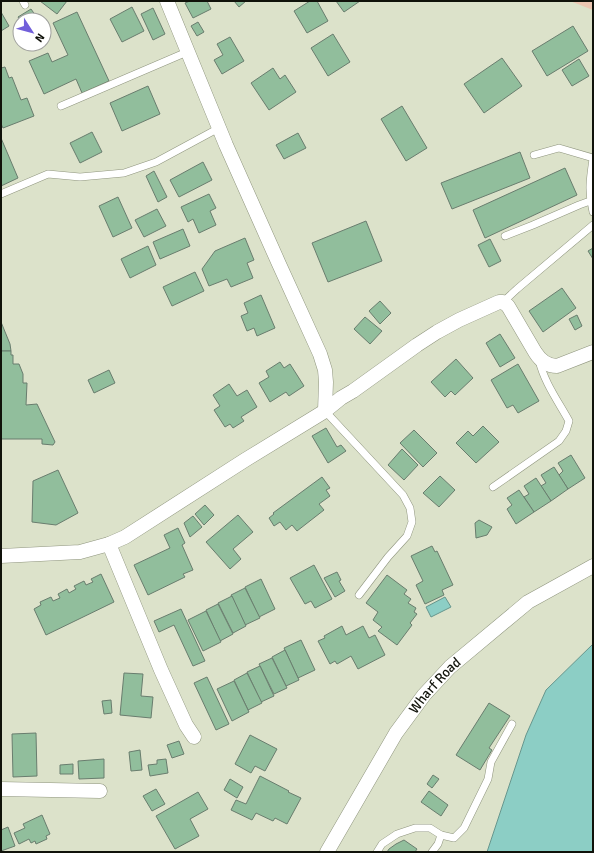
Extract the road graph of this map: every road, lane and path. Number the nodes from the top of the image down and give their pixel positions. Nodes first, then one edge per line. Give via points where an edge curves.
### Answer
1 (167, 1) edge
2 (187, 52) junction
3 (61, 106) dead end
4 (219, 128) junction
5 (534, 155) dead end
6 (593, 159) edge
7 (1, 194) edge
8 (590, 202) junction
9 (593, 212) edge
10 (593, 225) edge
11 (506, 236) dead end
12 (503, 302) junction
13 (593, 352) edge
14 (539, 358) junction
15 (324, 411) junction
16 (493, 488) dead end
17 (109, 544) junction
18 (1, 556) edge
19 (593, 566) edge
20 (359, 595) dead end
21 (512, 724) dead end
22 (194, 737) dead end
23 (1, 789) edge
24 (100, 791) dead end
25 (442, 835) junction
26 (327, 852) edge
27 (377, 852) edge
28 (432, 852) edge

1 - 2 street
2 - 3 lane
2 - 4 street
4 - 7 lane via 156,162 124,173 80,177 48,174
4 - 15 street via 320,354 326,382
5 - 6 lane via 559,148
6 - 8 lane via 589,183
8 - 9 lane
8 - 11 lane
10 - 12 lane
12 - 14 street via 508,306
12 - 15 street via 493,304 437,332
13 - 14 street via 557,366
14 - 16 lane via 546,380 569,421 566,431 559,441
15 - 17 street via 125,537
15 - 20 lane via 403,495 410,508 412,522 407,536
17 - 18 street via 80,552
17 - 22 street via 161,670
19 - 26 street, Wharf Road via 528,602 450,667 424,695 396,733
21 - 25 lane via 491,762 488,779 464,828 454,838
23 - 24 street
25 - 27 lane via 430,828 415,828 397,834 382,844
25 - 28 lane

